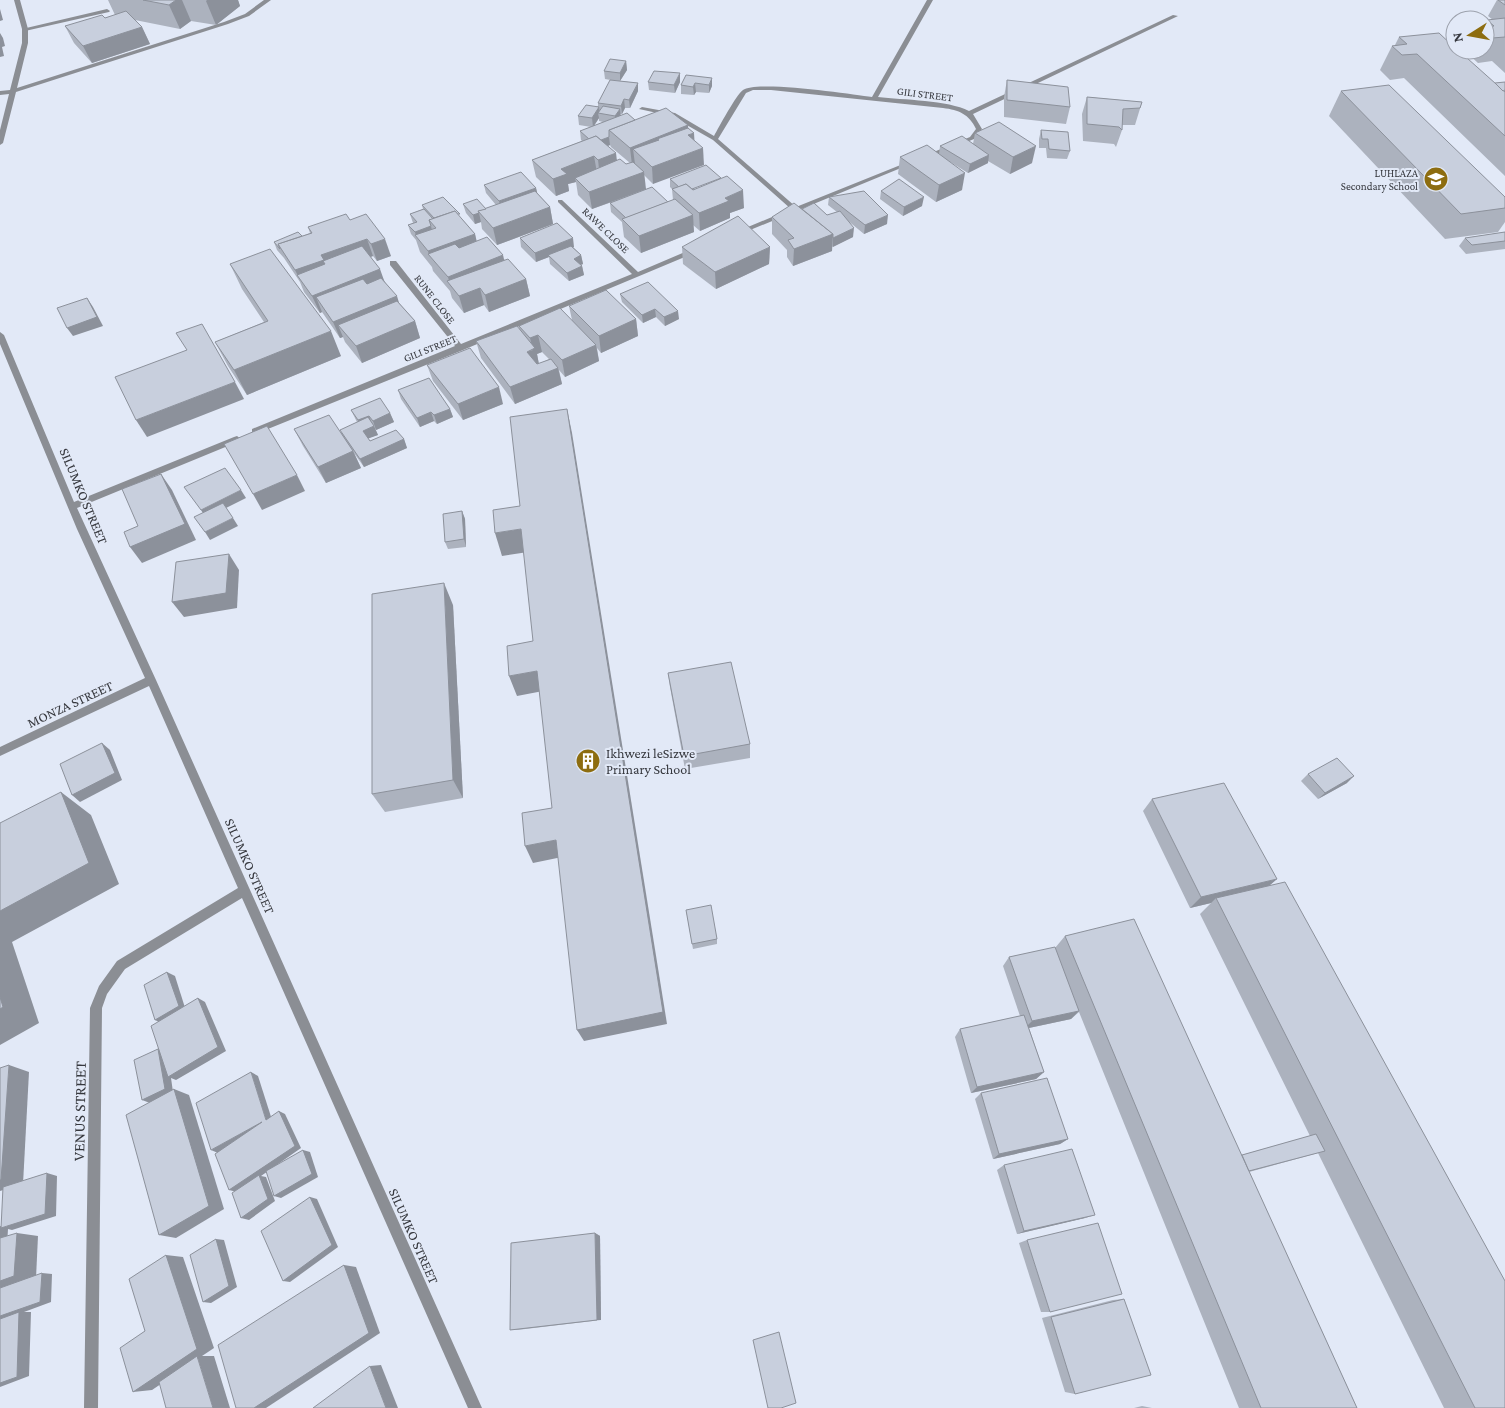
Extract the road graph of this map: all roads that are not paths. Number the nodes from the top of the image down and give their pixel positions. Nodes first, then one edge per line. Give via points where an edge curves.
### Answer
1 (17, 0) edge
2 (268, 0) edge
3 (930, 0) edge
4 (107, 10) dead end
5 (1175, 16) dead end
6 (25, 29) junction
7 (14, 91) junction
8 (0, 93) edge
9 (874, 99) junction
10 (642, 109) dead end
11 (969, 114) junction
12 (715, 140) junction
13 (0, 143) edge
14 (560, 201) dead end
15 (796, 210) junction
16 (726, 238) edge
17 (699, 249) edge
18 (393, 264) dead end
19 (636, 275) junction
20 (0, 335) edge
21 (460, 348) junction
22 (72, 506) junction
23 (152, 680) junction
24 (0, 752) edge
25 (244, 891) junction
26 (91, 1408) edge
27 (475, 1408) edge

1 - 6 street
2 - 7 street via 247,15 226,23
3 - 9 street
4 - 6 street
5 - 11 street
6 - 7 street via 26,43
7 - 8 street
7 - 13 street
9 - 11 street, GILI STREET via 943,106
9 - 12 street, GILI STREET via 752,88 740,97
10 - 12 street via 673,114
11 - 15 street, GILI STREET via 975,118 979,129 972,138
12 - 15 street
14 - 19 street, RAWE CLOSE
15 - 16 street, GILI STREET
17 - 19 street, GILI STREET
18 - 21 street, RUNE CLOSE
19 - 21 street, GILI STREET
20 - 22 street, SILUMKO STREET
21 - 22 street, GILI STREET
22 - 23 street, SILUMKO STREET
23 - 24 street, MONZA STREET
23 - 25 street, SILUMKO STREET
25 - 26 street, VENUS STREET via 122,966 102,990 96,1008
25 - 27 street, SILUMKO STREET

